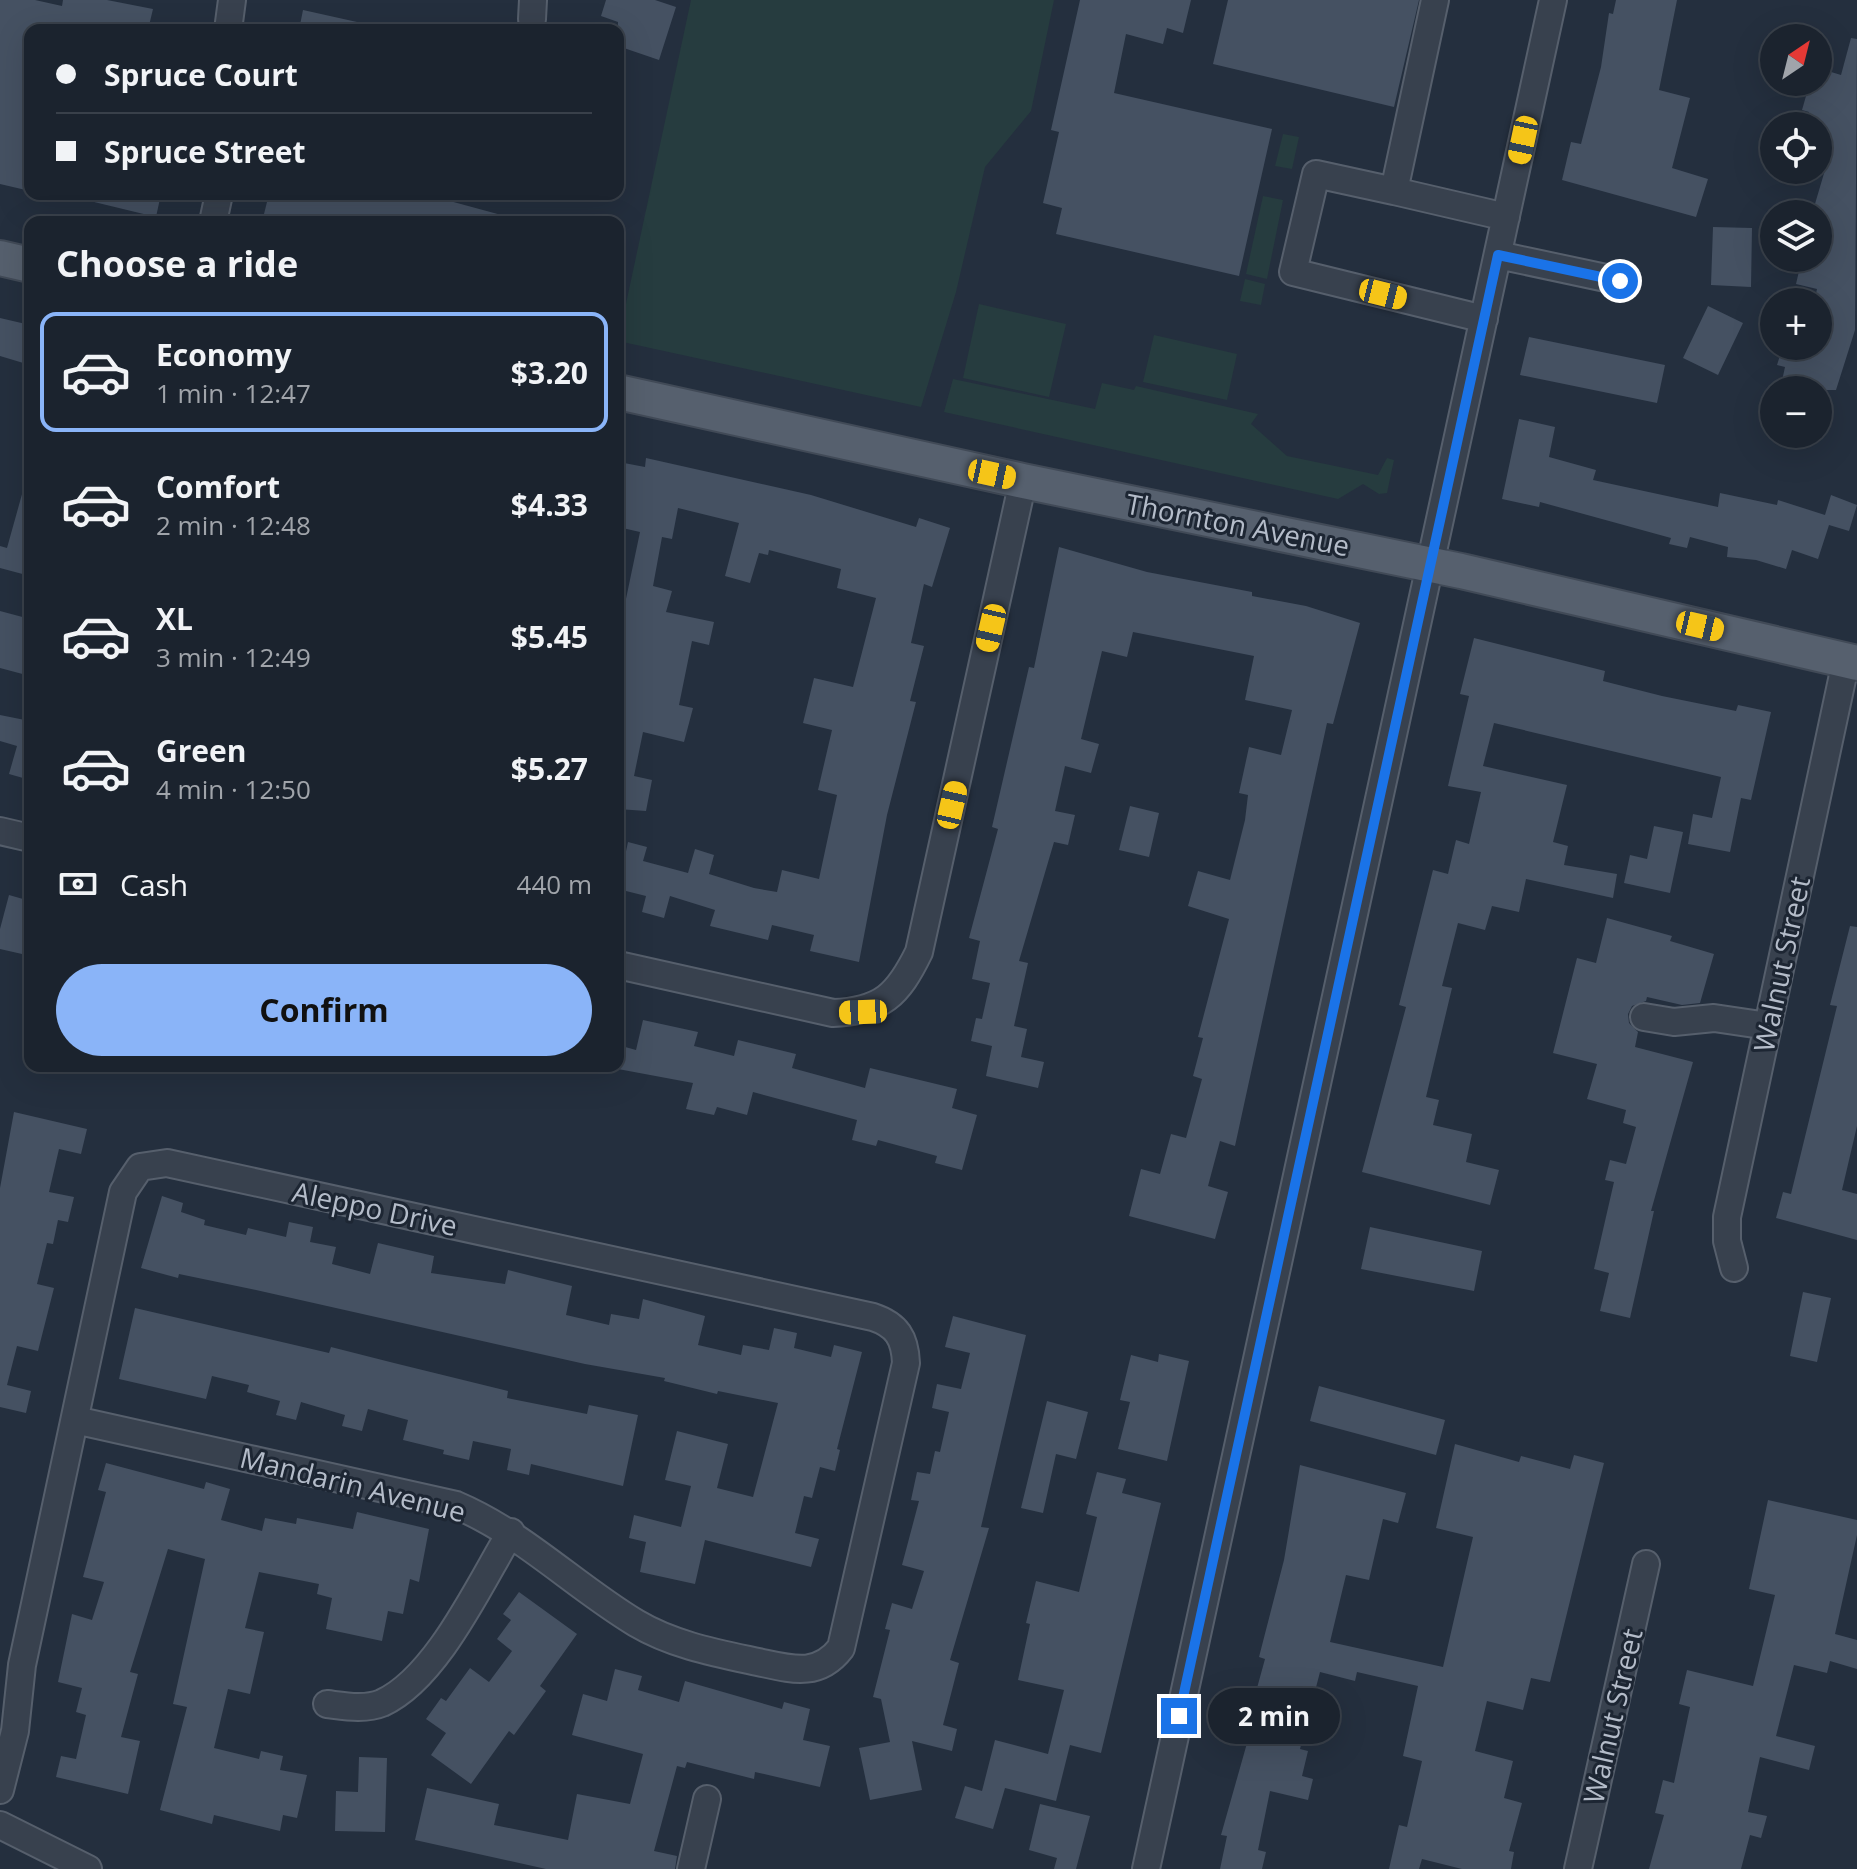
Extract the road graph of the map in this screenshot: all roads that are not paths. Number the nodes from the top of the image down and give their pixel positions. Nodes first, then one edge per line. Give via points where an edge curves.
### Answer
1 (232, 0) edge
2 (1435, 0) edge
3 (1553, 0) edge
4 (229, 24) edge
5 (1394, 191) junction
6 (1506, 217) junction
7 (1498, 255) junction
8 (0, 258) edge
9 (24, 264) edge
10 (1620, 281) dead end
11 (1484, 319) junction
12 (624, 393) edge
13 (1023, 481) junction
14 (1430, 564) junction
15 (1851, 662) edge
16 (0, 831) edge
17 (24, 837) edge
18 (624, 966) edge
19 (1644, 1017) dead end
20 (1768, 1026) junction
21 (1734, 1268) dead end
22 (75, 1420) junction
23 (511, 1532) junction
24 (1646, 1564) dead end
25 (831, 1661) joint
26 (327, 1704) dead end
27 (0, 1790) edge
28 (707, 1799) dead end
29 (0, 1825) edge
30 (88, 1869) edge
31 (691, 1869) edge
32 (1146, 1869) edge
33 (1578, 1869) edge

1 - 4 street
2 - 5 street
3 - 6 street
5 - 6 street
5 - 11 street via 1316,174 1293,272
6 - 7 street
7 - 10 street
7 - 11 street
8 - 9 main road
11 - 14 street
12 - 13 main road, Thornton Avenue
13 - 14 main road, Thornton Avenue
13 - 18 street via 919,952 907,976 888,998 863,1012 833,1013
14 - 15 main road, Thornton Avenue
14 - 32 street
15 - 20 street, Walnut Street
16 - 17 street
19 - 20 street via 1674,1022 1714,1018
20 - 21 street, Walnut Street via 1727,1217
22 - 23 street, Mandarin Avenue via 420,1495 456,1505
22 - 25 street, Aleppo Drive via 123,1192 140,1167 154,1163 873,1317 899,1332 906,1363 847,1627
22 - 27 street, Aleppo Drive
23 - 25 street, Mandarin Avenue via 635,1622 669,1640 802,1671
23 - 26 street via 437,1652 411,1682 380,1704
24 - 33 street, Walnut Street
28 - 31 street
29 - 30 street

